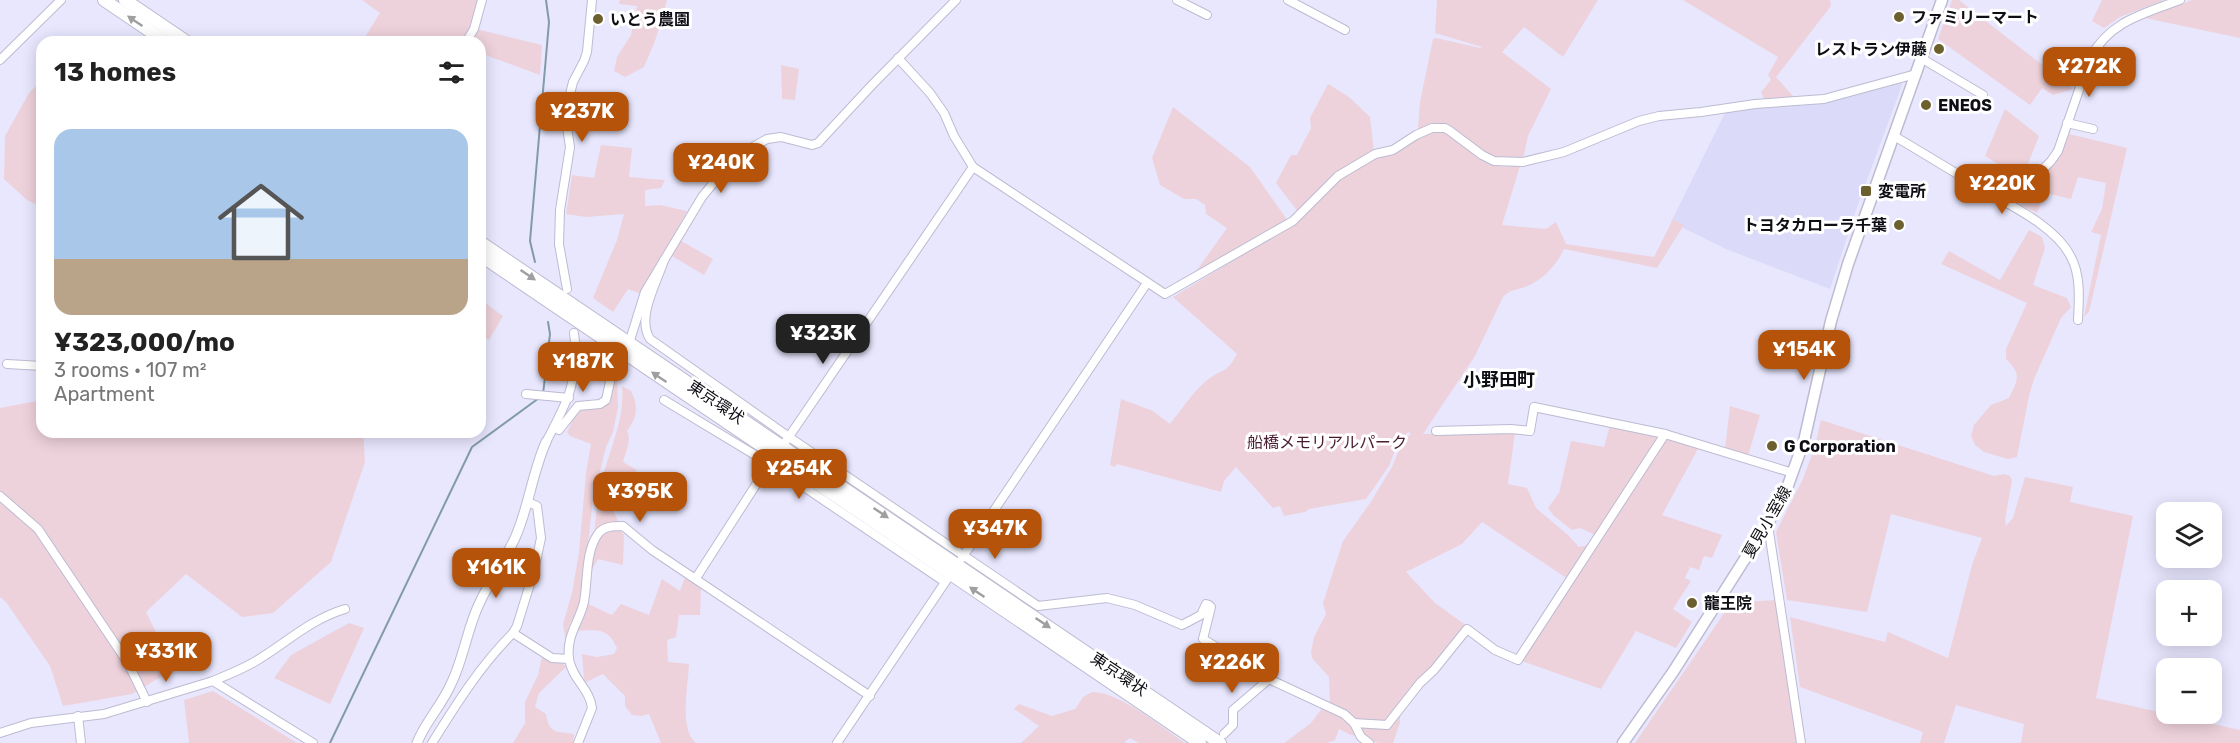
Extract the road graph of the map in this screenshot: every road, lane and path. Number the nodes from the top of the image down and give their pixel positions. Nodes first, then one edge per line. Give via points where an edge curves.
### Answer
1 (61, 0) edge
2 (104, 0) edge
3 (125, 0) edge
4 (482, 0) edge
5 (592, 0) edge
6 (956, 0) edge
7 (1177, 0) edge
8 (1288, 0) edge
9 (1942, 0) edge
10 (2180, 0) edge
11 (1207, 15) dead end
12 (1345, 30) dead end
13 (157, 36) edge
14 (177, 36) edge
15 (470, 36) edge
16 (898, 58) junction
17 (1921, 58) junction
18 (0, 60) edge
19 (1916, 74) junction
20 (1983, 95) dead end
21 (2067, 123) junction
22 (2093, 129) dead end
23 (1894, 136) junction
24 (973, 167) junction
25 (2009, 204) junction
26 (486, 246) edge
27 (486, 259) edge
28 (664, 260) junction
29 (1147, 283) junction
30 (567, 289) dead end
31 (2078, 320) dead end
32 (574, 333) dead end
33 (625, 347) junction
34 (7, 364) dead end
35 (36, 366) edge
36 (526, 394) dead end
37 (569, 398) junction
38 (664, 400) dead end
39 (554, 427) junction
40 (1436, 431) dead end
41 (1665, 434) junction
42 (546, 442) joint
43 (779, 451) junction
44 (1793, 473) junction
45 (0, 496) edge
46 (528, 502) junction
47 (1768, 525) junction
48 (954, 569) junction
49 (696, 578) junction
50 (345, 609) dead end
51 (513, 633) junction
52 (569, 659) junction
53 (1269, 679) junction
54 (213, 681) junction
55 (448, 692) junction
56 (870, 696) junction
57 (458, 700) junction
58 (147, 702) junction
59 (78, 717) junction
60 (1354, 723) junction
61 (0, 734) edge
62 (1222, 738) edge
63 (81, 743) edge
64 (313, 743) edge
65 (417, 743) edge
66 (432, 743) edge
67 (578, 743) edge
68 (837, 743) edge
69 (1200, 743) edge
70 (1369, 743) edge
71 (1623, 743) edge
72 (1801, 743) edge

1 - 18 street
13 -> 2 highway
3 - 14 highway
4 - 15 street
5 - 30 street via 587,52 573,82 565,114 570,147 559,244
6 - 16 street
7 - 11 street
8 - 12 street
9 - 17 main road, 夏見小室線
10 - 21 street via 2121,23 2096,46
16 - 24 street via 937,103
16 - 28 street via 818,143 781,137 751,148 702,197
17 - 19 main road, 夏見小室線
17 - 20 street
19 - 23 main road, 夏見小室線
19 - 29 street via 1824,99 1659,116 1564,152 1523,162 1494,161 1445,128 1432,128 1338,176 1293,222 1166,294
21 - 22 street
21 - 25 street via 2051,161
23 - 25 street
23 - 44 main road, 夏見小室線 via 1840,290
24 - 29 street
24 - 43 street
25 - 31 street via 2060,240 2072,257 2078,279
26 -> 33 highway, 東京環状
27 - 33 highway, 東京環状
28 - 33 street via 645,292
28 - 43 street via 644,317 650,339
29 - 48 street
32 - 37 street via 577,351
33 - 39 street via 614,363 604,402 578,406 559,430
33 - 43 highway, 東京環状
34 - 35 street
36 - 37 street
37 - 39 street
38 - 43 street
39 - 42 street
40 - 41 street via 1530,431 1534,407
41 - 44 street
41 - 60 street via 1518,660 1495,650 1467,629 1387,725
42 - 46 street via 534,471
43 - 48 highway, 東京環状
43 - 48 street
43 - 49 street
44 - 47 main road, 夏見小室線
45 - 58 street via 38,529 128,663
46 - 51 street via 537,506 541,538
46 - 55 street via 514,540 480,601
47 - 71 main road, 夏見小室線
47 - 72 street
48 - 53 street via 1038,606 1107,598 1182,624 1201,615 1209,604 1203,639
48 - 56 street
48 -> 62 highway, 東京環状
69 -> 48 highway, 東京環状
49 - 52 street via 623,526 600,531 594,540 583,604 572,628
49 - 56 street
50 - 54 street via 306,626 255,662
51 - 52 street via 552,658
51 - 57 street
52 - 67 street via 592,704
53 - 60 street via 1339,711
53 - 62 street via 1233,710 1233,725
54 - 58 street
54 - 64 street
55 - 57 street
55 - 65 street
56 - 68 street
57 - 66 street
58 - 59 street
59 - 61 street via 31,723
59 - 63 street
60 - 70 street

